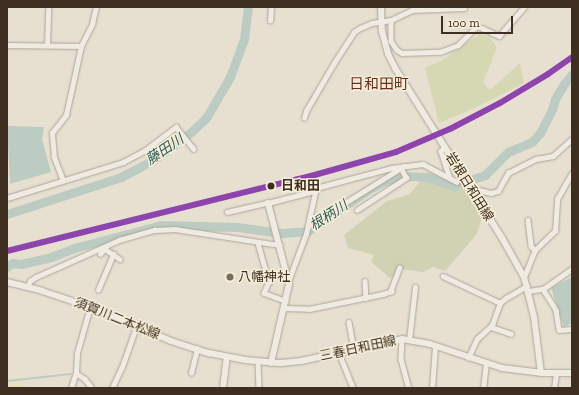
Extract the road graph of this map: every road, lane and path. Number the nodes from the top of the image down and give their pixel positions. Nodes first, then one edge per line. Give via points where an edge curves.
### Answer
1 (48, 7) edge
2 (96, 7) edge
3 (271, 7) edge
4 (381, 7) edge
5 (524, 7) edge
6 (436, 8) edge
7 (464, 8) dead end
8 (390, 20) junction
9 (270, 21) dead end
10 (381, 21) junction
11 (7, 45) edge
12 (47, 45) junction
13 (81, 46) junction
14 (304, 118) dead end
15 (572, 139) edge
16 (443, 145) junction
17 (194, 149) dead end
18 (406, 165) junction
19 (402, 171) junction
20 (571, 177) edge
21 (450, 178) junction
22 (63, 181) junction
23 (457, 182) tunnel mouth
24 (366, 190) junction
25 (479, 190) tunnel mouth
26 (314, 191) junction
27 (7, 198) edge
28 (371, 198) junction
29 (268, 204) junction
30 (357, 210) dead end
31 (227, 212) dead end
32 (528, 220) dead end
33 (308, 226) junction
34 (258, 243) junction
35 (280, 245) junction
36 (106, 247) junction
37 (535, 250) junction
38 (100, 254) dead end
39 (112, 254) junction
40 (120, 258) dead end
41 (398, 268) dead end
42 (572, 269) edge
43 (443, 276) dead end
44 (524, 277) junction
45 (289, 279) junction
46 (365, 281) dead end
47 (7, 282) edge
48 (27, 287) junction
49 (415, 287) dead end
50 (527, 289) junction
51 (543, 289) junction
52 (98, 290) dead end
53 (366, 298) junction
54 (286, 301) junction
55 (500, 304) junction
56 (90, 308) junction
57 (285, 308) junction
58 (349, 322) dead end
59 (491, 326) junction
60 (136, 327) junction
61 (572, 329) edge
62 (511, 334) dead end
63 (405, 340) junction
64 (435, 346) junction
65 (197, 349) junction
66 (354, 350) junction
67 (339, 353) junction
68 (227, 356) junction
69 (468, 358) junction
70 (258, 361) junction
71 (272, 363) junction
72 (486, 364) junction
73 (572, 372) edge
74 (76, 373) junction
75 (191, 373) dead end
76 (540, 373) junction
77 (556, 373) junction
78 (71, 388) edge
79 (92, 388) edge
80 (112, 388) edge
81 (223, 388) edge
82 (259, 388) edge
83 (353, 388) edge
84 (409, 388) edge
85 (432, 388) edge
86 (483, 388) edge
87 (554, 388) edge

1 - 12 street
2 - 13 street via 92,24
3 - 9 street
4 - 10 main road, 岩根日和田線
5 - 8 street via 499,36 476,28 458,45 440,52 402,53 397,50 391,41
6 - 7 street
6 - 8 street via 412,10
8 - 10 street
10 - 14 street via 367,24 354,32
10 - 16 main road, 岩根日和田線 via 388,54
11 - 12 street
12 - 13 street
13 - 22 street via 66,115 51,136 54,157
15 - 25 street via 553,156 536,159 508,173 496,192
16 - 21 street via 441,151
16 - 44 main road, 岩根日和田線
17 - 22 street via 176,127 144,151 123,162
18 - 19 street
18 - 21 street via 423,164
18 - 26 street via 317,187
19 - 24 street
19 - 28 street via 406,178
20 - 37 street via 557,199 554,234
21 - 23 street
22 - 27 street
24 - 28 street
24 - 33 street
26 - 29 street
26 - 33 street
28 - 30 street
29 - 31 street
29 - 35 main road
32 - 37 street via 531,246
33 - 45 street
34 - 35 street
34 - 36 street via 170,228 136,234
34 - 54 street via 269,282 264,293
35 - 45 main road
36 - 38 street
36 - 39 street
36 - 48 street via 36,277
37 - 44 street
39 - 40 street
39 - 52 street
41 - 53 street via 391,292
42 - 51 street
43 - 55 street
44 - 50 main road, 岩根日和田線
45 - 54 main road
46 - 53 street
47 - 48 main road, 須賀川二本松線
48 - 56 main road, 須賀川二本松線
49 - 63 street
50 - 51 street
50 - 55 street via 506,298
50 - 76 main road, 岩根日和田線 via 534,317
51 - 61 street via 556,310 560,330
53 - 57 street via 309,309
54 - 57 main road
55 - 59 street
56 - 60 main road, 須賀川二本松線
56 - 74 street via 77,353
57 - 71 main road
58 - 66 street
59 - 62 street
59 - 69 street via 477,339
60 - 65 main road, 須賀川二本松線
60 - 80 street
63 - 64 main road, 三春日和田線
63 - 66 main road, 三春日和田線
63 - 84 street via 401,359
64 - 69 main road, 三春日和田線
64 - 85 street
65 - 68 main road, 須賀川二本松線
65 - 75 street
66 - 67 main road, 三春日和田線
67 - 71 main road, 三春日和田線 via 301,361
67 - 83 street
68 - 70 main road, 三春日和田線
68 - 81 main road
69 - 72 main road, 三春日和田線
70 - 71 main road, 三春日和田線
70 - 82 street
72 - 76 main road, 三春日和田線
72 - 86 street
73 - 77 main road
74 - 78 street
74 - 79 street
76 - 77 main road
77 - 87 street

